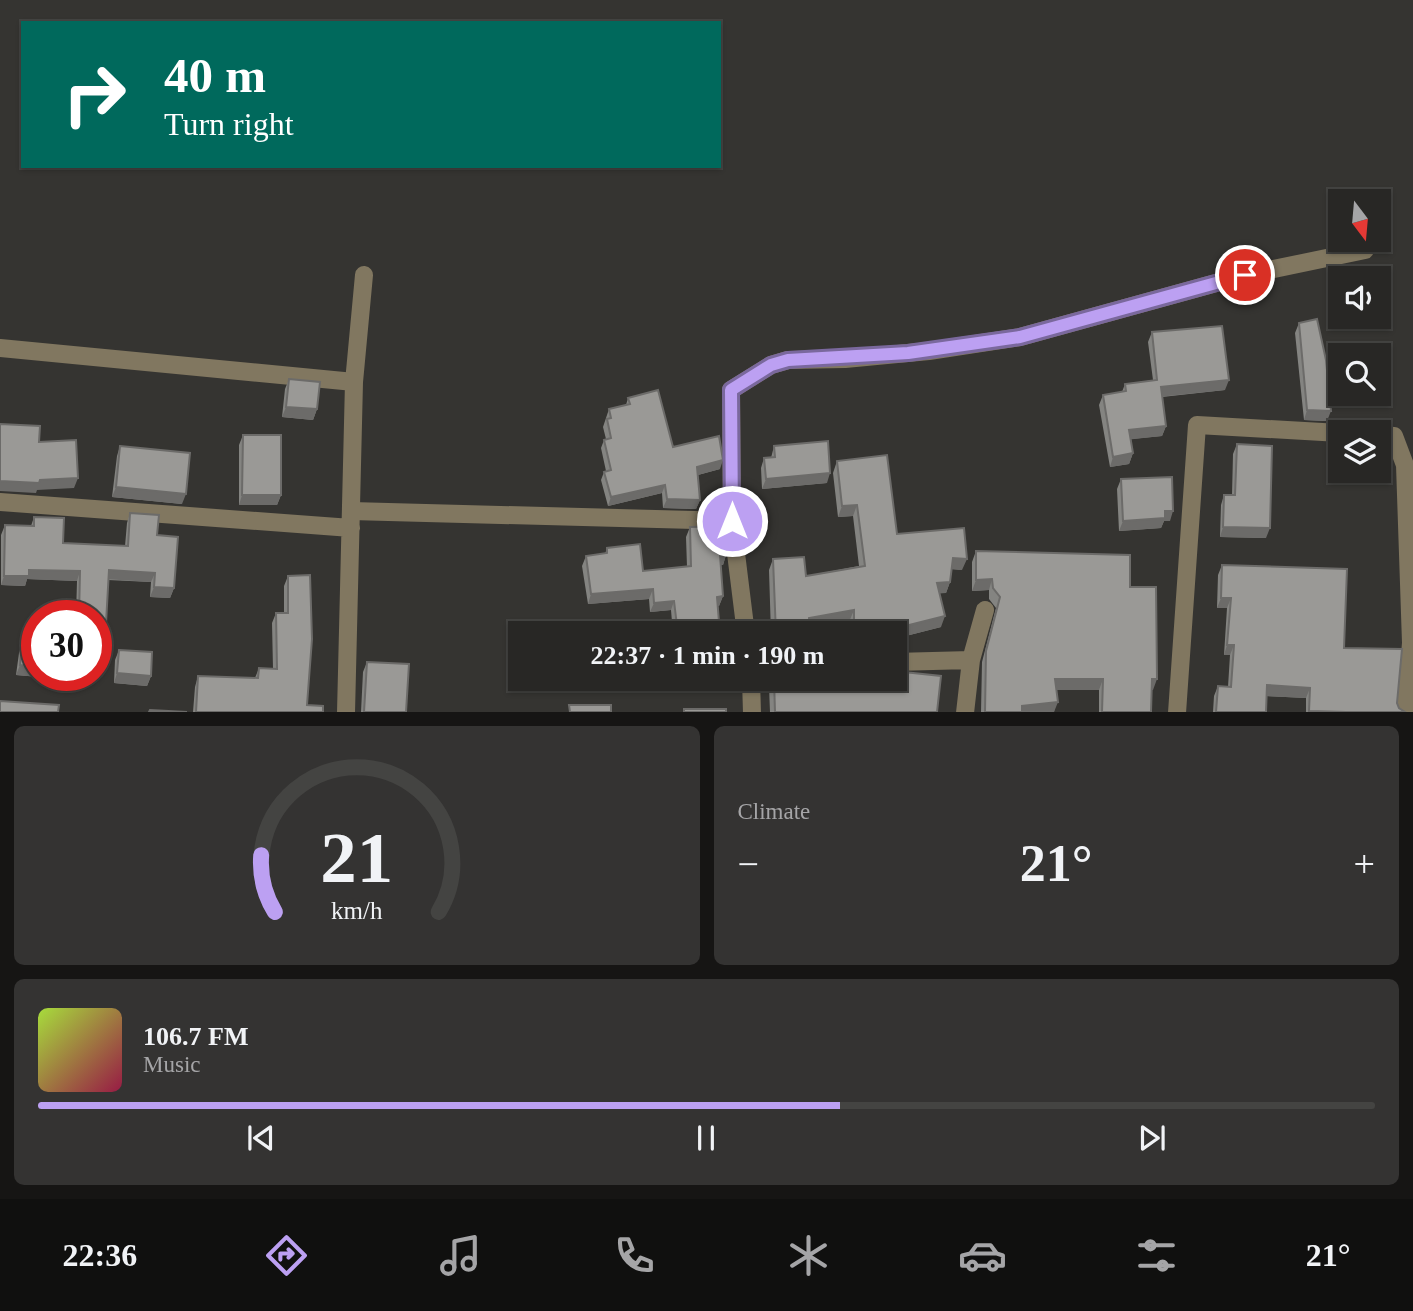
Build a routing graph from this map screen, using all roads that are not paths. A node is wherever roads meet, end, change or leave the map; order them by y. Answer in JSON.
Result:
{"nodes":[{"id":1,"x":1355,"y":252,"type":"edge"},
{"id":2,"x":364,"y":275,"type":"dead end"},
{"id":3,"x":0,"y":348,"type":"edge"},
{"id":4,"x":354,"y":382,"type":"junction"},
{"id":5,"x":1328,"y":432,"type":"edge"},
{"id":6,"x":1391,"y":436,"type":"edge"},
{"id":7,"x":0,"y":502,"type":"edge"},
{"id":8,"x":351,"y":520,"type":"junction"},
{"id":9,"x":732,"y":521,"type":"junction"},
{"id":10,"x":985,"y":610,"type":"dead end"},
{"id":11,"x":744,"y":621,"type":"edge"},
{"id":12,"x":971,"y":660,"type":"junction"},
{"id":13,"x":907,"y":662,"type":"edge"},
{"id":14,"x":751,"y":691,"type":"edge"},
{"id":15,"x":346,"y":712,"type":"edge"},
{"id":16,"x":752,"y":712,"type":"edge"},
{"id":17,"x":965,"y":712,"type":"edge"},
{"id":18,"x":1177,"y":712,"type":"edge"},
{"id":19,"x":1405,"y":712,"type":"edge"}],
"edges":[{"from":1,"to":9,"type":"street"},
{"from":2,"to":4,"type":"street"},
{"from":3,"to":4,"type":"street"},
{"from":4,"to":8,"type":"street"},
{"from":5,"to":18,"type":"street"},
{"from":6,"to":19,"type":"street"},
{"from":7,"to":8,"type":"street"},
{"from":8,"to":9,"type":"street"},
{"from":8,"to":15,"type":"street"},
{"from":9,"to":11,"type":"street"},
{"from":10,"to":12,"type":"street"},
{"from":12,"to":13,"type":"street"},
{"from":12,"to":17,"type":"street"},
{"from":14,"to":16,"type":"street"}]}
